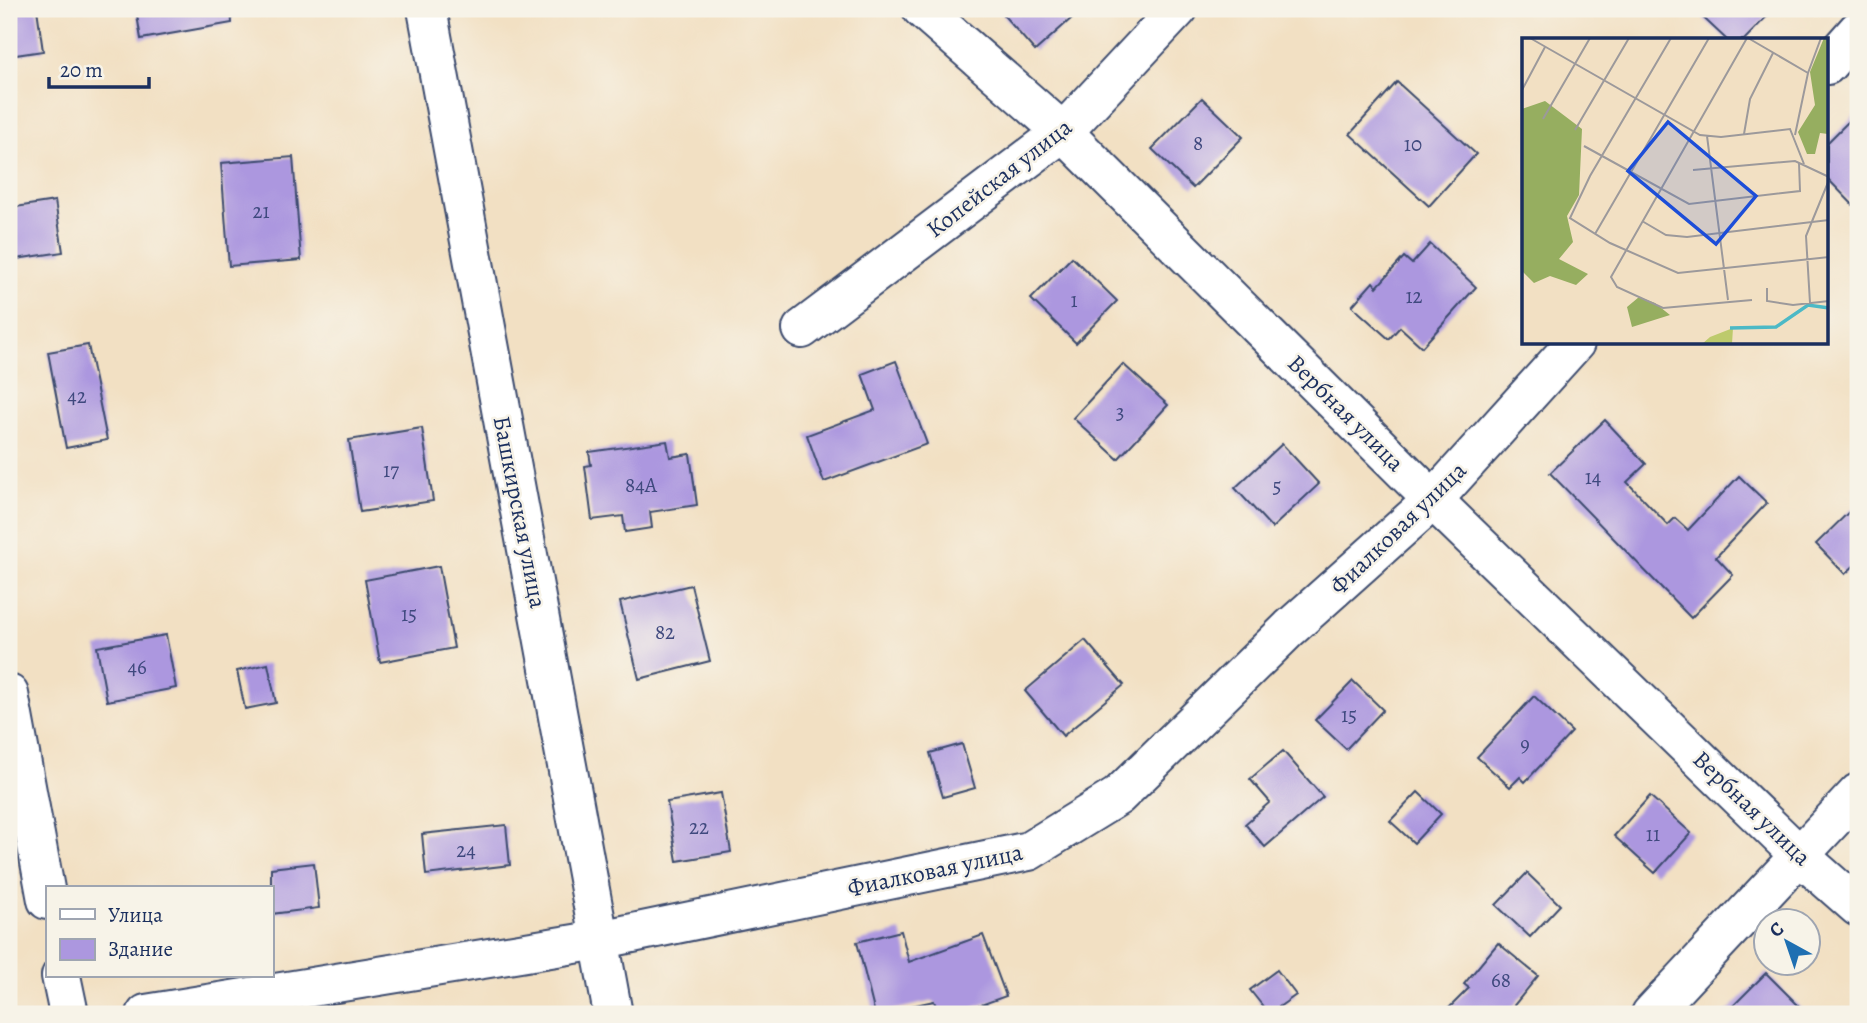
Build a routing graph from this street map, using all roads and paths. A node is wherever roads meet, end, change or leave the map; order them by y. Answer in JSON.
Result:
{"nodes":[{"id":1,"x":427,"y":9,"type":"edge"},
{"id":2,"x":922,"y":9,"type":"edge"},
{"id":3,"x":1178,"y":9,"type":"edge"},
{"id":4,"x":1858,"y":30,"type":"edge"},
{"id":5,"x":1828,"y":64,"type":"edge"},
{"id":6,"x":1063,"y":132,"type":"junction"},
{"id":7,"x":802,"y":329,"type":"dead end"},
{"id":8,"x":1573,"y":345,"type":"edge"},
{"id":9,"x":1433,"y":500,"type":"junction"},
{"id":10,"x":9,"y":694,"type":"edge"},
{"id":11,"x":1858,"y":793,"type":"edge"},
{"id":12,"x":1800,"y":856,"type":"junction"},
{"id":13,"x":46,"y":895,"type":"edge"},
{"id":14,"x":1858,"y":906,"type":"edge"},
{"id":15,"x":599,"y":940,"type":"junction"},
{"id":16,"x":61,"y":978,"type":"edge"},
{"id":17,"x":69,"y":1014,"type":"edge"},
{"id":18,"x":146,"y":1014,"type":"edge"},
{"id":19,"x":613,"y":1014,"type":"edge"},
{"id":20,"x":1651,"y":1014,"type":"edge"}],
"edges":[{"from":1,"to":15,"type":"street","name":"Башкирская улица"},
{"from":2,"to":6,"type":"street","name":"Вербная улица"},
{"from":3,"to":6,"type":"street","name":"Копейская улица"},
{"from":4,"to":5,"type":"street"},
{"from":6,"to":7,"type":"street","name":"Копейская улица"},
{"from":6,"to":9,"type":"street","name":"Вербная улица"},
{"from":8,"to":9,"type":"street","name":"Фиалковая улица"},
{"from":9,"to":12,"type":"street","name":"Вербная улица"},
{"from":9,"to":15,"type":"street","name":"Фиалковая улица"},
{"from":10,"to":13,"type":"street"},
{"from":11,"to":12,"type":"street"},
{"from":12,"to":14,"type":"street","name":"Вербная улица"},
{"from":12,"to":20,"type":"street"},
{"from":15,"to":18,"type":"street","name":"Фиалковая улица"},
{"from":15,"to":19,"type":"street","name":"Башкирская улица"},
{"from":16,"to":17,"type":"street"}]}
